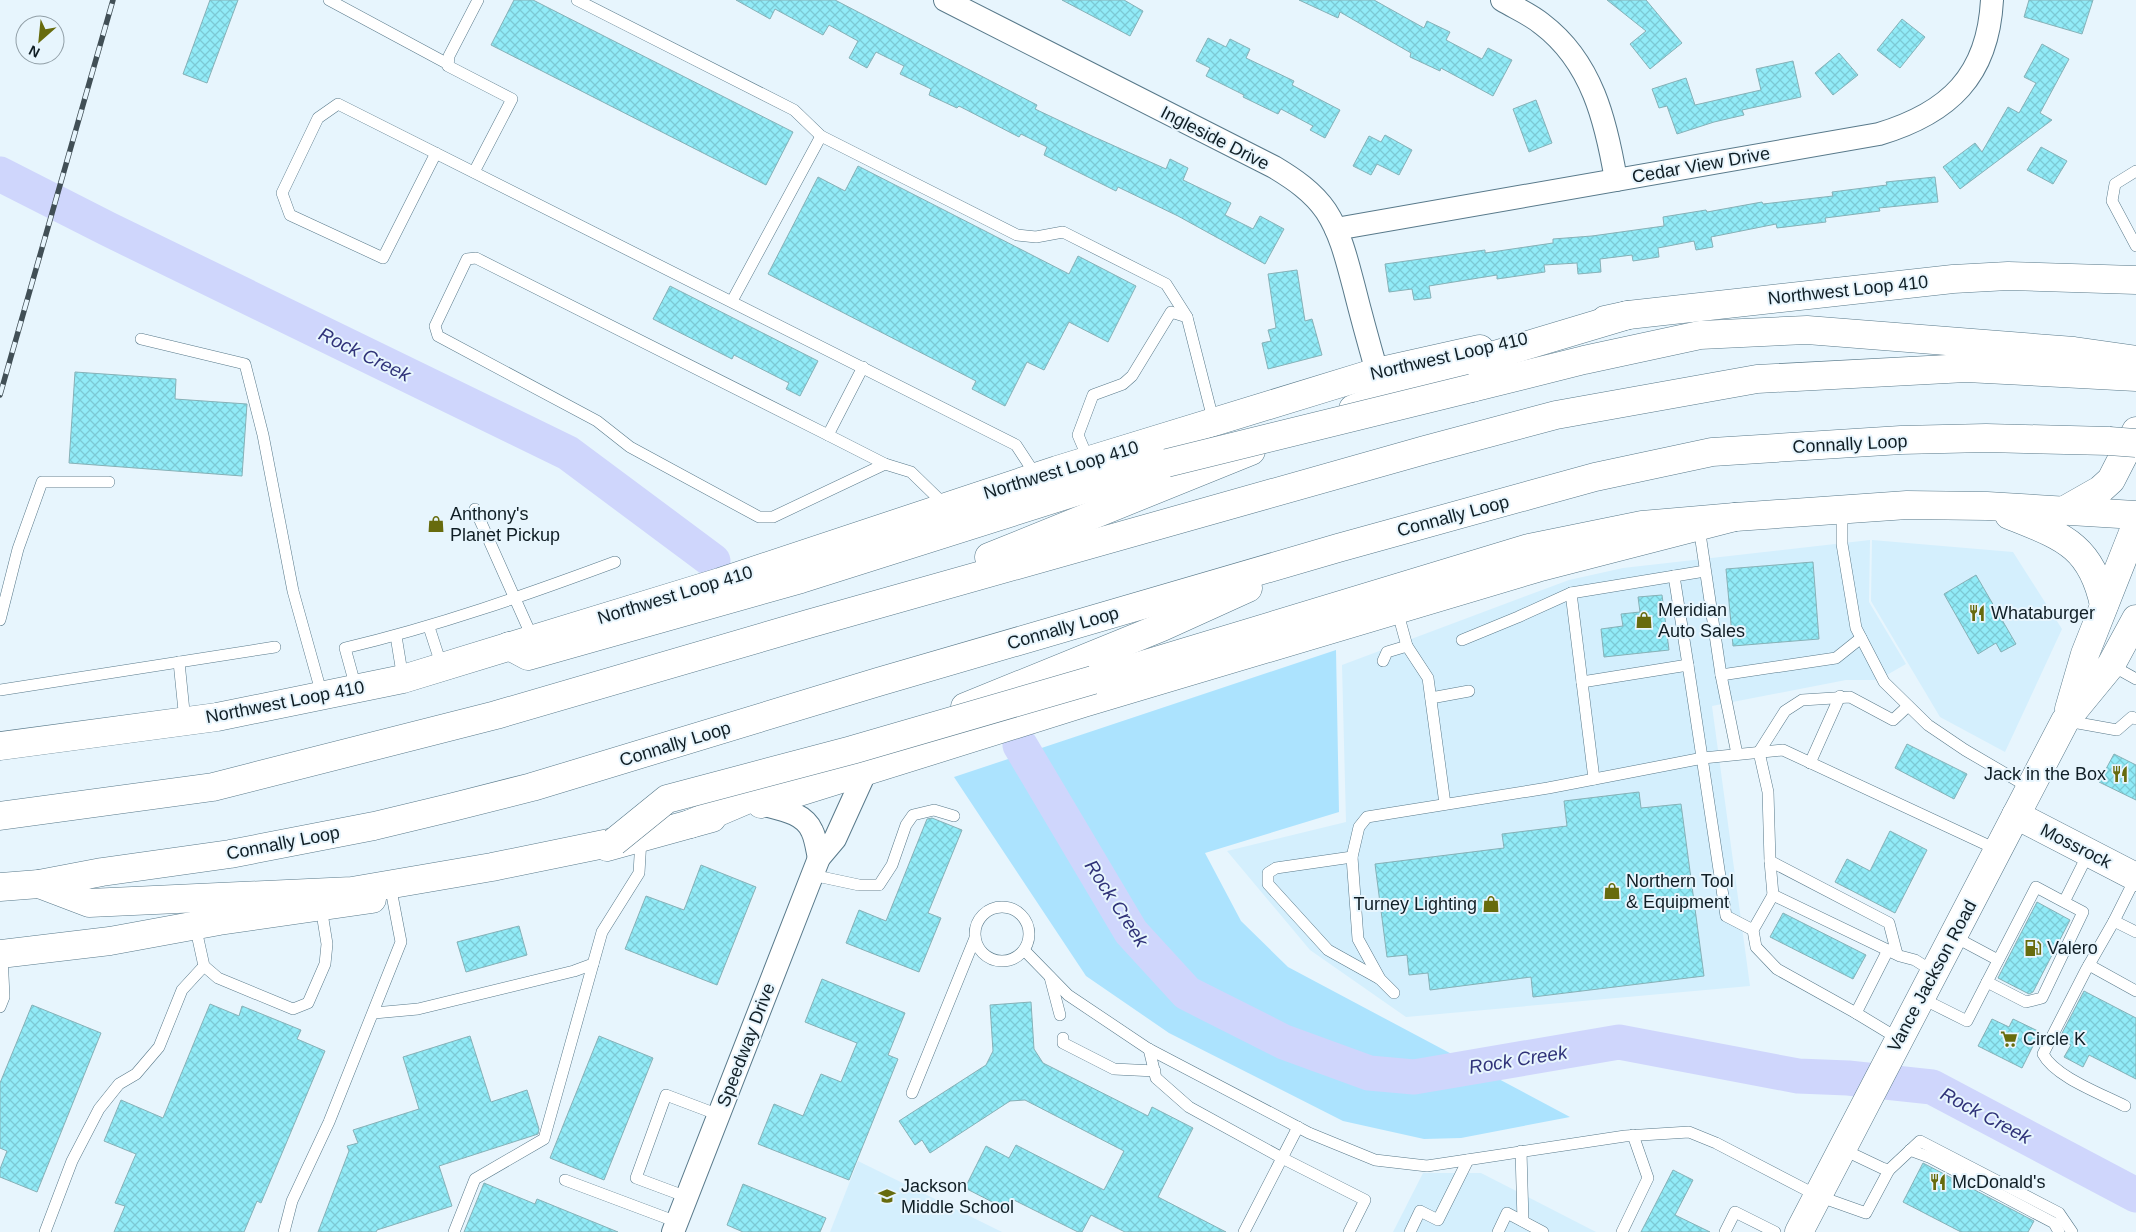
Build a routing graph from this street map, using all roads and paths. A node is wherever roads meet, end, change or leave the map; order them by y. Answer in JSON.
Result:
{"nodes":[{"id":1,"x":329,"y":0,"type":"edge"},
{"id":2,"x":478,"y":0,"type":"edge"},
{"id":3,"x":577,"y":0,"type":"edge"},
{"id":4,"x":945,"y":0,"type":"edge"},
{"id":5,"x":1502,"y":0,"type":"edge"},
{"id":6,"x":1992,"y":0,"type":"edge"},
{"id":7,"x":448,"y":64,"type":"junction"},
{"id":8,"x":821,"y":136,"type":"junction"},
{"id":9,"x":436,"y":153,"type":"junction"},
{"id":10,"x":2136,"y":171,"type":"edge"},
{"id":11,"x":474,"y":172,"type":"junction"},
{"id":12,"x":1616,"y":180,"type":"junction"},
{"id":13,"x":1336,"y":229,"type":"junction"},
{"id":14,"x":2136,"y":246,"type":"edge"},
{"id":15,"x":2105,"y":278,"type":"junction"},
{"id":16,"x":2136,"y":280,"type":"edge"},
{"id":17,"x":2136,"y":288,"type":"edge"},
{"id":18,"x":732,"y":301,"type":"junction"},
{"id":19,"x":1628,"y":315,"type":"junction"},
{"id":20,"x":1187,"y":317,"type":"junction"},
{"id":21,"x":141,"y":339,"type":"dead end"},
{"id":22,"x":2136,"y":360,"type":"edge"},
{"id":23,"x":863,"y":367,"type":"junction"},
{"id":24,"x":1377,"y":372,"type":"junction"},
{"id":25,"x":2136,"y":377,"type":"edge"},
{"id":26,"x":1214,"y":423,"type":"junction"},
{"id":27,"x":2136,"y":431,"type":"edge"},
{"id":28,"x":828,"y":435,"type":"junction"},
{"id":29,"x":2136,"y":443,"type":"edge"},
{"id":30,"x":1089,"y":461,"type":"junction"},
{"id":31,"x":885,"y":464,"type":"junction"},
{"id":32,"x":1038,"y":476,"type":"junction"},
{"id":33,"x":109,"y":482,"type":"dead end"},
{"id":34,"x":1987,"y":506,"type":"junction"},
{"id":35,"x":946,"y":507,"type":"junction"},
{"id":36,"x":475,"y":509,"type":"dead end"},
{"id":37,"x":1842,"y":509,"type":"junction"},
{"id":38,"x":2063,"y":511,"type":"junction"},
{"id":39,"x":2136,"y":515,"type":"edge"},
{"id":40,"x":1735,"y":517,"type":"junction"},
{"id":41,"x":1699,"y":525,"type":"junction"},
{"id":42,"x":2136,"y":525,"type":"edge"},
{"id":43,"x":1338,"y":548,"type":"junction"},
{"id":44,"x":615,"y":562,"type":"dead end"},
{"id":45,"x":1704,"y":571,"type":"junction"},
{"id":46,"x":1674,"y":576,"type":"junction"},
{"id":47,"x":1571,"y":593,"type":"junction"},
{"id":48,"x":514,"y":599,"type":"junction"},
{"id":49,"x":2104,"y":605,"type":"junction"},
{"id":50,"x":862,"y":609,"type":"junction"},
{"id":51,"x":1398,"y":610,"type":"junction"},
{"id":52,"x":0,"y":620,"type":"edge"},
{"id":53,"x":2136,"y":621,"type":"edge"},
{"id":54,"x":430,"y":626,"type":"junction"},
{"id":55,"x":396,"y":636,"type":"junction"},
{"id":56,"x":1861,"y":638,"type":"junction"},
{"id":57,"x":1462,"y":640,"type":"dead end"},
{"id":58,"x":521,"y":642,"type":"junction"},
{"id":59,"x":1407,"y":646,"type":"junction"},
{"id":60,"x":275,"y":647,"type":"dead end"},
{"id":61,"x":179,"y":662,"type":"junction"},
{"id":62,"x":1383,"y":662,"type":"dead end"},
{"id":63,"x":1688,"y":665,"type":"junction"},
{"id":64,"x":2111,"y":665,"type":"junction"},
{"id":65,"x":442,"y":667,"type":"junction"},
{"id":66,"x":1721,"y":675,"type":"junction"},
{"id":67,"x":403,"y":679,"type":"junction"},
{"id":68,"x":2136,"y":679,"type":"edge"},
{"id":69,"x":1582,"y":682,"type":"junction"},
{"id":70,"x":356,"y":688,"type":"junction"},
{"id":71,"x":0,"y":690,"type":"edge"},
{"id":72,"x":1469,"y":691,"type":"dead end"},
{"id":73,"x":322,"y":695,"type":"junction"},
{"id":74,"x":1840,"y":696,"type":"junction"},
{"id":75,"x":1430,"y":698,"type":"junction"},
{"id":76,"x":1908,"y":706,"type":"junction"},
{"id":77,"x":2134,"y":718,"type":"edge"},
{"id":78,"x":2065,"y":720,"type":"junction"},
{"id":79,"x":184,"y":722,"type":"junction"},
{"id":80,"x":58,"y":739,"type":"junction"},
{"id":81,"x":0,"y":746,"type":"edge"},
{"id":82,"x":1759,"y":752,"type":"junction"},
{"id":83,"x":1737,"y":754,"type":"junction"},
{"id":84,"x":0,"y":757,"type":"edge"},
{"id":85,"x":1704,"y":758,"type":"junction"},
{"id":86,"x":1810,"y":763,"type":"junction"},
{"id":87,"x":865,"y":773,"type":"junction"},
{"id":88,"x":1594,"y":779,"type":"junction"},
{"id":89,"x":2030,"y":788,"type":"junction"},
{"id":90,"x":761,"y":804,"type":"junction"},
{"id":91,"x":1445,"y":804,"type":"junction"},
{"id":92,"x":3,"y":815,"type":"edge"},
{"id":93,"x":2016,"y":815,"type":"junction"},
{"id":94,"x":954,"y":816,"type":"dead end"},
{"id":95,"x":690,"y":824,"type":"junction"},
{"id":96,"x":641,"y":838,"type":"junction"},
{"id":97,"x":1998,"y":850,"type":"junction"},
{"id":98,"x":2088,"y":852,"type":"junction"},
{"id":99,"x":1352,"y":857,"type":"junction"},
{"id":100,"x":1770,"y":862,"type":"junction"},
{"id":101,"x":816,"y":866,"type":"junction"},
{"id":102,"x":2136,"y":877,"type":"edge"},
{"id":103,"x":39,"y":884,"type":"junction"},
{"id":104,"x":5,"y":886,"type":"edge"},
{"id":105,"x":1773,"y":894,"type":"junction"},
{"id":106,"x":392,"y":895,"type":"junction"},
{"id":107,"x":2064,"y":902,"type":"junction"},
{"id":108,"x":321,"y":907,"type":"junction"},
{"id":109,"x":2114,"y":921,"type":"junction"},
{"id":110,"x":195,"y":925,"type":"junction"},
{"id":111,"x":1753,"y":930,"type":"junction"},
{"id":112,"x":2136,"y":932,"type":"edge"},
{"id":113,"x":1953,"y":936,"type":"junction"},
{"id":114,"x":976,"y":938,"type":"junction"},
{"id":115,"x":1024,"y":950,"type":"junction"},
{"id":116,"x":5,"y":951,"type":"edge"},
{"id":117,"x":1893,"y":952,"type":"junction"},
{"id":118,"x":1998,"y":960,"type":"junction"},
{"id":119,"x":593,"y":964,"type":"junction"},
{"id":120,"x":2088,"y":965,"type":"junction"},
{"id":121,"x":204,"y":966,"type":"junction"},
{"id":122,"x":1934,"y":972,"type":"junction"},
{"id":123,"x":1049,"y":976,"type":"junction"},
{"id":124,"x":1380,"y":978,"type":"junction"},
{"id":125,"x":1987,"y":982,"type":"junction"},
{"id":126,"x":2136,"y":991,"type":"edge"},
{"id":127,"x":1394,"y":993,"type":"dead end"},
{"id":128,"x":1921,"y":998,"type":"junction"},
{"id":129,"x":0,"y":1007,"type":"edge"},
{"id":130,"x":1856,"y":1012,"type":"junction"},
{"id":131,"x":374,"y":1013,"type":"junction"},
{"id":132,"x":1060,"y":1015,"type":"dead end"},
{"id":133,"x":1063,"y":1038,"type":"dead end"},
{"id":134,"x":1899,"y":1040,"type":"junction"},
{"id":135,"x":1149,"y":1049,"type":"junction"},
{"id":136,"x":1155,"y":1071,"type":"junction"},
{"id":137,"x":912,"y":1093,"type":"dead end"},
{"id":138,"x":2125,"y":1106,"type":"dead end"},
{"id":139,"x":719,"y":1115,"type":"junction"},
{"id":140,"x":1298,"y":1127,"type":"junction"},
{"id":141,"x":1633,"y":1135,"type":"junction"},
{"id":142,"x":1844,"y":1145,"type":"junction"},
{"id":143,"x":1910,"y":1150,"type":"junction"},
{"id":144,"x":1521,"y":1151,"type":"junction"},
{"id":145,"x":1282,"y":1158,"type":"junction"},
{"id":146,"x":1468,"y":1160,"type":"junction"},
{"id":147,"x":1889,"y":1170,"type":"junction"},
{"id":148,"x":566,"y":1180,"type":"dead end"},
{"id":149,"x":1818,"y":1196,"type":"junction"},
{"id":150,"x":687,"y":1198,"type":"junction"},
{"id":151,"x":1523,"y":1221,"type":"junction"},
{"id":152,"x":675,"y":1227,"type":"edge"},
{"id":153,"x":45,"y":1232,"type":"edge"},
{"id":154,"x":284,"y":1232,"type":"edge"},
{"id":155,"x":454,"y":1232,"type":"edge"},
{"id":156,"x":1244,"y":1232,"type":"edge"},
{"id":157,"x":1349,"y":1232,"type":"edge"},
{"id":158,"x":1410,"y":1232,"type":"edge"},
{"id":159,"x":1498,"y":1232,"type":"edge"},
{"id":160,"x":1543,"y":1232,"type":"edge"},
{"id":161,"x":1622,"y":1232,"type":"edge"},
{"id":162,"x":1725,"y":1232,"type":"edge"},
{"id":163,"x":1776,"y":1232,"type":"edge"},
{"id":164,"x":1799,"y":1232,"type":"edge"},
{"id":165,"x":2059,"y":1232,"type":"edge"},
{"id":166,"x":2072,"y":1232,"type":"edge"}],
"edges":[{"from":1,"to":7,"type":"lane"},
{"from":2,"to":7,"type":"lane"},
{"from":3,"to":8,"type":"lane"},
{"from":4,"to":13,"type":"street","name":"Ingleside Drive"},
{"from":5,"to":12,"type":"street"},
{"from":6,"to":12,"type":"street","name":"Cedar View Drive"},
{"from":7,"to":11,"type":"lane"},
{"from":8,"to":18,"type":"lane"},
{"from":8,"to":20,"type":"lane"},
{"from":9,"to":9,"type":"lane"},
{"from":9,"to":11,"type":"lane"},
{"from":10,"to":14,"type":"lane"},
{"from":11,"to":18,"type":"lane"},
{"from":12,"to":13,"type":"street","name":"Cedar View Drive"},
{"from":13,"to":24,"type":"street","name":"Ingleside Drive"},
{"from":15,"to":16,"type":"main road","name":"Northwest Loop 410"},
{"from":15,"to":17,"type":"main road"},
{"from":15,"to":19,"type":"main road","name":"Northwest Loop 410"},
{"from":18,"to":23,"type":"lane"},
{"from":19,"to":24,"type":"main road","name":"Northwest Loop 410"},
{"from":19,"to":50,"type":"main road"},
{"from":20,"to":26,"type":"lane"},
{"from":20,"to":30,"type":"lane"},
{"from":21,"to":73,"type":"lane"},
{"from":22,"to":58,"type":"main road","bridge":true},
{"from":23,"to":28,"type":"lane"},
{"from":23,"to":32,"type":"lane"},
{"from":24,"to":26,"type":"main road","name":"Northwest Loop 410"},
{"from":25,"to":50,"type":"main road"},
{"from":26,"to":30,"type":"main road","name":"Northwest Loop 410"},
{"from":27,"to":38,"type":"main road"},
{"from":28,"to":31,"type":"lane"},
{"from":28,"to":31,"type":"lane"},
{"from":29,"to":43,"type":"main road","name":"Connally Loop","bridge":true},
{"from":30,"to":32,"type":"main road","name":"Northwest Loop 410"},
{"from":31,"to":35,"type":"lane"},
{"from":32,"to":35,"type":"main road","name":"Northwest Loop 410"},
{"from":33,"to":52,"type":"lane"},
{"from":34,"to":37,"type":"main road"},
{"from":34,"to":38,"type":"main road"},
{"from":34,"to":49,"type":"main road"},
{"from":35,"to":58,"type":"main road","name":"Northwest Loop 410"},
{"from":36,"to":48,"type":"lane"},
{"from":37,"to":40,"type":"main road"},
{"from":37,"to":56,"type":"lane"},
{"from":38,"to":39,"type":"main road"},
{"from":40,"to":41,"type":"main road"},
{"from":40,"to":103,"type":"main road","bridge":true},
{"from":41,"to":45,"type":"lane"},
{"from":41,"to":51,"type":"main road"},
{"from":42,"to":49,"type":"main road","name":"Vance Jackson Road"},
{"from":43,"to":95,"type":"main road"},
{"from":43,"to":103,"type":"main road","name":"Connally Loop"},
{"from":44,"to":48,"type":"lane"},
{"from":45,"to":46,"type":"lane"},
{"from":45,"to":66,"type":"lane"},
{"from":46,"to":47,"type":"lane"},
{"from":46,"to":63,"type":"lane"},
{"from":47,"to":57,"type":"lane"},
{"from":47,"to":69,"type":"lane"},
{"from":48,"to":54,"type":"lane"},
{"from":48,"to":58,"type":"lane"},
{"from":49,"to":78,"type":"main road","name":"Vance Jackson Road"},
{"from":50,"to":92,"type":"main road"},
{"from":51,"to":59,"type":"lane"},
{"from":51,"to":87,"type":"main road"},
{"from":53,"to":64,"type":"main road","name":"Vance Jackson Road"},
{"from":54,"to":55,"type":"lane"},
{"from":54,"to":65,"type":"lane"},
{"from":55,"to":67,"type":"lane"},
{"from":55,"to":70,"type":"lane"},
{"from":56,"to":66,"type":"lane"},
{"from":56,"to":76,"type":"lane"},
{"from":58,"to":65,"type":"main road","name":"Northwest Loop 410"},
{"from":59,"to":62,"type":"lane"},
{"from":59,"to":75,"type":"lane"},
{"from":60,"to":61,"type":"lane"},
{"from":61,"to":71,"type":"lane"},
{"from":61,"to":79,"type":"lane"},
{"from":63,"to":69,"type":"lane"},
{"from":63,"to":85,"type":"lane"},
{"from":64,"to":68,"type":"lane"},
{"from":64,"to":78,"type":"main road","name":"Vance Jackson Road"},
{"from":65,"to":67,"type":"main road","name":"Northwest Loop 410"},
{"from":66,"to":83,"type":"lane"},
{"from":67,"to":70,"type":"main road","name":"Northwest Loop 410"},
{"from":69,"to":88,"type":"lane"},
{"from":70,"to":73,"type":"main road","name":"Northwest Loop 410"},
{"from":72,"to":75,"type":"lane"},
{"from":73,"to":79,"type":"main road","name":"Northwest Loop 410"},
{"from":74,"to":76,"type":"lane"},
{"from":74,"to":82,"type":"lane"},
{"from":74,"to":86,"type":"lane"},
{"from":75,"to":91,"type":"lane"},
{"from":76,"to":89,"type":"lane"},
{"from":77,"to":78,"type":"lane"},
{"from":78,"to":89,"type":"main road","name":"Vance Jackson Road"},
{"from":79,"to":80,"type":"main road","name":"Northwest Loop 410"},
{"from":80,"to":81,"type":"main road","name":"Northwest Loop 410"},
{"from":80,"to":84,"type":"main road"},
{"from":82,"to":83,"type":"lane"},
{"from":82,"to":86,"type":"lane"},
{"from":82,"to":100,"type":"lane"},
{"from":83,"to":85,"type":"lane"},
{"from":85,"to":88,"type":"lane"},
{"from":85,"to":111,"type":"lane"},
{"from":86,"to":97,"type":"lane"},
{"from":87,"to":90,"type":"main road"},
{"from":87,"to":101,"type":"street","name":"Speedway Drive"},
{"from":88,"to":91,"type":"lane"},
{"from":89,"to":93,"type":"main road","name":"Vance Jackson Road"},
{"from":90,"to":95,"type":"main road"},
{"from":90,"to":101,"type":"street"},
{"from":91,"to":99,"type":"lane"},
{"from":93,"to":97,"type":"main road","name":"Vance Jackson Road"},
{"from":93,"to":98,"type":"main road","name":"Mossrock"},
{"from":94,"to":101,"type":"lane"},
{"from":95,"to":96,"type":"main road"},
{"from":96,"to":106,"type":"main road"},
{"from":96,"to":119,"type":"lane"},
{"from":97,"to":113,"type":"main road","name":"Vance Jackson Road"},
{"from":98,"to":102,"type":"main road","name":"Mossrock"},
{"from":98,"to":107,"type":"lane"},
{"from":99,"to":124,"type":"lane"},
{"from":99,"to":124,"type":"lane"},
{"from":100,"to":105,"type":"lane"},
{"from":100,"to":117,"type":"lane"},
{"from":101,"to":139,"type":"street","name":"Speedway Drive"},
{"from":102,"to":109,"type":"lane"},
{"from":103,"to":104,"type":"main road","name":"Connally Loop"},
{"from":105,"to":111,"type":"lane"},
{"from":105,"to":117,"type":"lane"},
{"from":106,"to":108,"type":"main road"},
{"from":106,"to":131,"type":"lane"},
{"from":107,"to":118,"type":"lane"},
{"from":107,"to":125,"type":"lane"},
{"from":108,"to":110,"type":"main road"},
{"from":108,"to":121,"type":"lane"},
{"from":109,"to":112,"type":"lane"},
{"from":109,"to":120,"type":"lane"},
{"from":110,"to":116,"type":"main road"},
{"from":110,"to":121,"type":"lane"},
{"from":111,"to":130,"type":"lane"},
{"from":113,"to":118,"type":"lane"},
{"from":113,"to":122,"type":"main road","name":"Vance Jackson Road"},
{"from":114,"to":115,"type":"lane"},
{"from":114,"to":115,"type":"lane"},
{"from":114,"to":137,"type":"lane"},
{"from":115,"to":123,"type":"lane"},
{"from":116,"to":129,"type":"lane"},
{"from":117,"to":122,"type":"lane"},
{"from":117,"to":130,"type":"lane"},
{"from":118,"to":125,"type":"lane"},
{"from":119,"to":131,"type":"lane"},
{"from":119,"to":155,"type":"lane"},
{"from":120,"to":126,"type":"lane"},
{"from":120,"to":138,"type":"lane"},
{"from":121,"to":153,"type":"lane"},
{"from":122,"to":128,"type":"main road","name":"Vance Jackson Road"},
{"from":123,"to":132,"type":"lane"},
{"from":123,"to":135,"type":"lane"},
{"from":124,"to":127,"type":"lane"},
{"from":125,"to":128,"type":"lane"},
{"from":128,"to":134,"type":"main road","name":"Vance Jackson Road"},
{"from":130,"to":134,"type":"lane"},
{"from":131,"to":154,"type":"lane"},
{"from":133,"to":136,"type":"lane"},
{"from":134,"to":142,"type":"main road","name":"Vance Jackson Road"},
{"from":135,"to":136,"type":"lane"},
{"from":135,"to":140,"type":"lane"},
{"from":136,"to":145,"type":"lane"},
{"from":139,"to":150,"type":"street","name":"Speedway Drive"},
{"from":139,"to":150,"type":"lane"},
{"from":140,"to":145,"type":"lane"},
{"from":140,"to":146,"type":"lane"},
{"from":141,"to":144,"type":"lane"},
{"from":141,"to":149,"type":"lane"},
{"from":141,"to":161,"type":"lane"},
{"from":142,"to":147,"type":"lane"},
{"from":142,"to":149,"type":"main road","name":"Vance Jackson Road"},
{"from":143,"to":147,"type":"lane"},
{"from":143,"to":165,"type":"lane"},
{"from":143,"to":166,"type":"lane"},
{"from":144,"to":146,"type":"lane"},
{"from":144,"to":151,"type":"lane"},
{"from":145,"to":156,"type":"lane"},
{"from":145,"to":157,"type":"lane"},
{"from":146,"to":158,"type":"lane"},
{"from":147,"to":149,"type":"lane"},
{"from":148,"to":152,"type":"lane"},
{"from":149,"to":164,"type":"main road","name":"Vance Jackson Road"},
{"from":150,"to":152,"type":"street","name":"Speedway Drive"},
{"from":151,"to":159,"type":"lane"},
{"from":151,"to":160,"type":"lane"},
{"from":162,"to":163,"type":"lane"}]}
